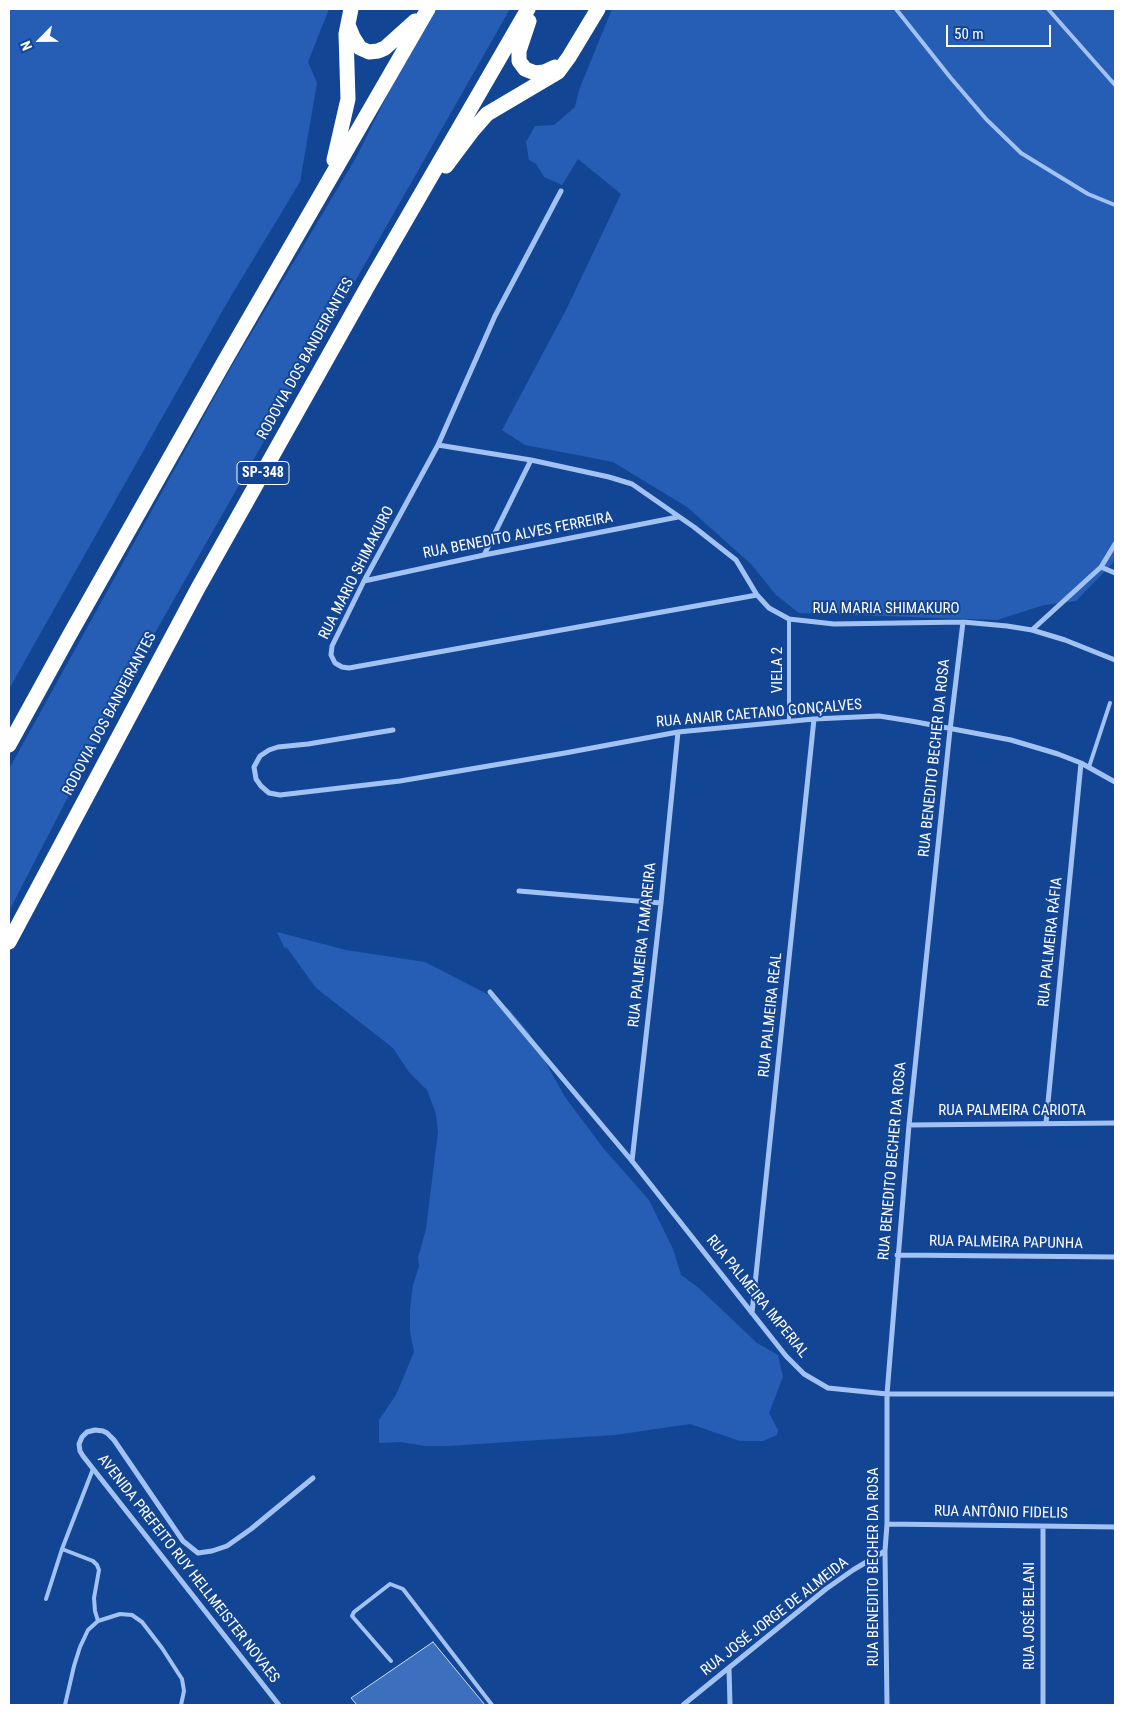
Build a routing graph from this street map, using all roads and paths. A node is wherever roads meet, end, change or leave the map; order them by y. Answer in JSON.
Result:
{"nodes":[{"id":1,"x":428,"y":9,"type":"edge"},
{"id":2,"x":528,"y":9,"type":"edge"},
{"id":3,"x":534,"y":9,"type":"edge"},
{"id":4,"x":598,"y":9,"type":"edge"},
{"id":5,"x":896,"y":9,"type":"edge"},
{"id":6,"x":1048,"y":9,"type":"edge"},
{"id":7,"x":349,"y":15,"type":"edge"},
{"id":8,"x":569,"y":58,"type":"junction"},
{"id":9,"x":1115,"y":85,"type":"edge"},
{"id":10,"x":325,"y":187,"type":"junction"},
{"id":11,"x":561,"y":191,"type":"dead end"},
{"id":12,"x":1115,"y":205,"type":"edge"},
{"id":13,"x":400,"y":231,"type":"junction"},
{"id":14,"x":438,"y":445,"type":"junction"},
{"id":15,"x":531,"y":460,"type":"junction"},
{"id":16,"x":678,"y":517,"type":"junction"},
{"id":17,"x":1115,"y":544,"type":"edge"},
{"id":18,"x":484,"y":555,"type":"junction"},
{"id":19,"x":1101,"y":567,"type":"junction"},
{"id":20,"x":1115,"y":573,"type":"edge"},
{"id":21,"x":364,"y":581,"type":"junction"},
{"id":22,"x":757,"y":594,"type":"junction"},
{"id":23,"x":789,"y":619,"type":"junction"},
{"id":24,"x":963,"y":622,"type":"junction"},
{"id":25,"x":1032,"y":630,"type":"junction"},
{"id":26,"x":1115,"y":660,"type":"edge"},
{"id":27,"x":1110,"y":704,"type":"dead end"},
{"id":28,"x":814,"y":719,"type":"junction"},
{"id":29,"x":789,"y":722,"type":"junction"},
{"id":30,"x":392,"y":730,"type":"dead end"},
{"id":31,"x":950,"y":730,"type":"junction"},
{"id":32,"x":678,"y":732,"type":"junction"},
{"id":33,"x":9,"y":746,"type":"edge"},
{"id":34,"x":1081,"y":763,"type":"junction"},
{"id":35,"x":1089,"y":767,"type":"junction"},
{"id":36,"x":1115,"y":782,"type":"edge"},
{"id":37,"x":519,"y":892,"type":"dead end"},
{"id":38,"x":661,"y":903,"type":"junction"},
{"id":39,"x":9,"y":942,"type":"edge"},
{"id":40,"x":490,"y":992,"type":"dead end"},
{"id":41,"x":1046,"y":1123,"type":"junction"},
{"id":42,"x":1115,"y":1123,"type":"edge"},
{"id":43,"x":908,"y":1125,"type":"junction"},
{"id":44,"x":632,"y":1161,"type":"junction"},
{"id":45,"x":897,"y":1255,"type":"junction"},
{"id":46,"x":1115,"y":1257,"type":"edge"},
{"id":47,"x":752,"y":1314,"type":"junction"},
{"id":48,"x":886,"y":1394,"type":"junction"},
{"id":49,"x":1115,"y":1394,"type":"edge"},
{"id":50,"x":93,"y":1469,"type":"junction"},
{"id":51,"x":312,"y":1478,"type":"dead end"},
{"id":52,"x":887,"y":1524,"type":"junction"},
{"id":53,"x":1042,"y":1526,"type":"junction"},
{"id":54,"x":1115,"y":1527,"type":"edge"},
{"id":55,"x":62,"y":1549,"type":"junction"},
{"id":56,"x":885,"y":1551,"type":"junction"},
{"id":57,"x":46,"y":1599,"type":"dead end"},
{"id":58,"x":98,"y":1621,"type":"junction"},
{"id":59,"x":391,"y":1661,"type":"dead end"},
{"id":60,"x":729,"y":1668,"type":"junction"},
{"id":61,"x":65,"y":1705,"type":"edge"},
{"id":62,"x":181,"y":1705,"type":"edge"},
{"id":63,"x":279,"y":1705,"type":"edge"},
{"id":64,"x":492,"y":1705,"type":"edge"},
{"id":65,"x":683,"y":1705,"type":"edge"},
{"id":66,"x":730,"y":1705,"type":"edge"},
{"id":67,"x":887,"y":1705,"type":"edge"},
{"id":68,"x":1043,"y":1705,"type":"edge"}],
"edges":[{"from":1,"to":7,"type":"highway"},
{"from":1,"to":10,"type":"highway"},
{"from":2,"to":13,"type":"highway","name":"RODOVIA DOS BANDEIRANTES","number":"SP-348"},
{"from":3,"to":8,"type":"highway"},
{"from":4,"to":8,"type":"highway"},
{"from":5,"to":12,"type":"lane"},
{"from":6,"to":9,"type":"lane"},
{"from":7,"to":10,"type":"highway"},
{"from":8,"to":13,"type":"highway"},
{"from":10,"to":33,"type":"highway"},
{"from":11,"to":14,"type":"street","name":"RUA MARIO SHIMAKURO"},
{"from":13,"to":39,"type":"highway","name":"RODOVIA DOS BANDEIRANTES","number":"SP-348"},
{"from":14,"to":15,"type":"street","name":"RUA MARIA SHIMAKURO"},
{"from":14,"to":21,"type":"street","name":"RUA MARIO SHIMAKURO"},
{"from":15,"to":16,"type":"street","name":"RUA MARIA SHIMAKURO"},
{"from":15,"to":18,"type":"street"},
{"from":16,"to":18,"type":"street","name":"RUA BENEDITO ALVES FERREIRA"},
{"from":16,"to":22,"type":"street","name":"RUA MARIA SHIMAKURO"},
{"from":17,"to":19,"type":"street"},
{"from":18,"to":21,"type":"street","name":"RUA BENEDITO ALVES FERREIRA"},
{"from":19,"to":20,"type":"street"},
{"from":19,"to":25,"type":"street"},
{"from":21,"to":22,"type":"street","name":"RUA MARIO SHIMAKURO"},
{"from":22,"to":23,"type":"street","name":"RUA MARIA SHIMAKURO"},
{"from":23,"to":24,"type":"street","name":"RUA MARIA SHIMAKURO"},
{"from":23,"to":29,"type":"lane","name":"VIELA 2"},
{"from":24,"to":25,"type":"street","name":"RUA MARIA SHIMAKURO"},
{"from":24,"to":31,"type":"street","name":"RUA BENEDITO BECHER DA ROSA"},
{"from":25,"to":26,"type":"street","name":"RUA MARIA SHIMAKURO"},
{"from":27,"to":35,"type":"lane"},
{"from":28,"to":29,"type":"street","name":"RUA ANAIR CAETANO GONÇALVES"},
{"from":28,"to":31,"type":"street","name":"RUA ANAIR CAETANO GONÇALVES"},
{"from":28,"to":47,"type":"street","name":"RUA PALMEIRA REAL"},
{"from":29,"to":32,"type":"street","name":"RUA ANAIR CAETANO GONÇALVES"},
{"from":30,"to":32,"type":"street","name":"RUA ANAIR CAETANO GONÇALVES"},
{"from":31,"to":34,"type":"street","name":"RUA ANAIR CAETANO GONÇALVES"},
{"from":31,"to":43,"type":"street","name":"RUA BENEDITO BECHER DA ROSA"},
{"from":32,"to":38,"type":"street","name":"RUA PALMEIRA TAMAREIRA"},
{"from":34,"to":35,"type":"street","name":"RUA ANAIR CAETANO GONÇALVES"},
{"from":34,"to":41,"type":"street","name":"RUA PALMEIRA RÁFIA"},
{"from":35,"to":36,"type":"street","name":"RUA ANAIR CAETANO GONÇALVES"},
{"from":37,"to":38,"type":"street"},
{"from":38,"to":44,"type":"street","name":"RUA PALMEIRA TAMAREIRA"},
{"from":40,"to":44,"type":"street","name":"RUA PALMEIRA IMPERIAL"},
{"from":41,"to":42,"type":"street","name":"RUA PALMEIRA CARIOTA"},
{"from":41,"to":43,"type":"street","name":"RUA PALMEIRA CARIOTA"},
{"from":43,"to":45,"type":"street","name":"RUA BENEDITO BECHER DA ROSA"},
{"from":44,"to":47,"type":"street","name":"RUA PALMEIRA IMPERIAL"},
{"from":45,"to":46,"type":"street","name":"RUA PALMEIRA PAPUNHA"},
{"from":45,"to":48,"type":"street","name":"RUA BENEDITO BECHER DA ROSA"},
{"from":47,"to":48,"type":"street","name":"RUA PALMEIRA IMPERIAL"},
{"from":48,"to":49,"type":"street","name":"RUA PALMEIRA IMPERIAL"},
{"from":48,"to":52,"type":"street","name":"RUA BENEDITO BECHER DA ROSA"},
{"from":50,"to":51,"type":"street","name":"AVENIDA PREFEITO RUY HELLMEISTER NOVAES"},
{"from":50,"to":55,"type":"lane"},
{"from":50,"to":63,"type":"street","name":"AVENIDA PREFEITO RUY HELLMEISTER NOVAES"},
{"from":52,"to":53,"type":"street","name":"RUA ANTÔNIO FIDELIS"},
{"from":52,"to":56,"type":"street","name":"RUA BENEDITO BECHER DA ROSA"},
{"from":53,"to":54,"type":"street","name":"RUA ANTÔNIO FIDELIS"},
{"from":53,"to":68,"type":"street","name":"RUA JOSÉ BELANI"},
{"from":55,"to":57,"type":"lane"},
{"from":55,"to":58,"type":"lane"},
{"from":56,"to":60,"type":"street","name":"RUA JOSÉ JORGE DE ALMEIDA"},
{"from":56,"to":67,"type":"street","name":"RUA BENEDITO BECHER DA ROSA"},
{"from":58,"to":61,"type":"lane"},
{"from":58,"to":62,"type":"lane"},
{"from":59,"to":64,"type":"lane"},
{"from":60,"to":65,"type":"street","name":"RUA JOSÉ JORGE DE ALMEIDA"},
{"from":60,"to":66,"type":"street"}]}
